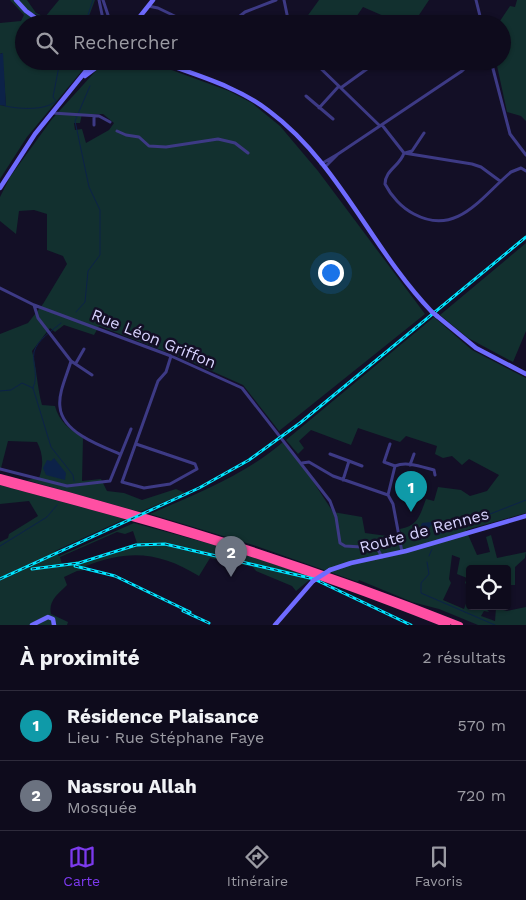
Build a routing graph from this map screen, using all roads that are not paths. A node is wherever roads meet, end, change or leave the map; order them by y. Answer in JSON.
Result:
{"nodes":[{"id":1,"x":16,"y":0,"type":"edge"},
{"id":2,"x":101,"y":0,"type":"edge"},
{"id":3,"x":153,"y":0,"type":"edge"},
{"id":4,"x":276,"y":0,"type":"edge"},
{"id":5,"x":284,"y":0,"type":"edge"},
{"id":6,"x":476,"y":0,"type":"edge"},
{"id":7,"x":148,"y":6,"type":"junction"},
{"id":8,"x":32,"y":15,"type":"edge"},
{"id":9,"x":103,"y":15,"type":"edge"},
{"id":10,"x":106,"y":15,"type":"edge"},
{"id":11,"x":141,"y":15,"type":"edge"},
{"id":12,"x":172,"y":15,"type":"edge"},
{"id":13,"x":241,"y":15,"type":"edge"},
{"id":14,"x":287,"y":15,"type":"edge"},
{"id":15,"x":480,"y":15,"type":"edge"},
{"id":16,"x":88,"y":70,"type":"edge"},
{"id":17,"x":93,"y":70,"type":"edge"},
{"id":18,"x":180,"y":70,"type":"edge"},
{"id":19,"x":322,"y":70,"type":"edge"},
{"id":20,"x":364,"y":70,"type":"edge"},
{"id":21,"x":464,"y":70,"type":"edge"},
{"id":22,"x":493,"y":70,"type":"edge"},
{"id":23,"x":82,"y":78,"type":"junction"},
{"id":24,"x":340,"y":86,"type":"junction"},
{"id":25,"x":306,"y":96,"type":"dead end"},
{"id":26,"x":319,"y":108,"type":"junction"},
{"id":27,"x":52,"y":113,"type":"junction"},
{"id":28,"x":94,"y":116,"type":"junction"},
{"id":29,"x":333,"y":119,"type":"dead end"},
{"id":30,"x":110,"y":122,"type":"dead end"},
{"id":31,"x":94,"y":125,"type":"dead end"},
{"id":32,"x":382,"y":126,"type":"junction"},
{"id":33,"x":117,"y":131,"type":"dead end"},
{"id":34,"x":424,"y":132,"type":"dead end"},
{"id":35,"x":248,"y":153,"type":"dead end"},
{"id":36,"x":404,"y":153,"type":"junction"},
{"id":37,"x":526,"y":155,"type":"edge"},
{"id":38,"x":323,"y":166,"type":"junction"},
{"id":39,"x":525,"y":170,"type":"edge"},
{"id":40,"x":500,"y":181,"type":"junction"},
{"id":41,"x":0,"y":188,"type":"edge"},
{"id":42,"x":0,"y":288,"type":"edge"},
{"id":43,"x":34,"y":305,"type":"junction"},
{"id":44,"x":84,"y":349,"type":"dead end"},
{"id":45,"x":171,"y":356,"type":"junction"},
{"id":46,"x":71,"y":361,"type":"junction"},
{"id":47,"x":76,"y":363,"type":"junction"},
{"id":48,"x":526,"y":374,"type":"edge"},
{"id":49,"x":92,"y":375,"type":"dead end"},
{"id":50,"x":131,"y":429,"type":"dead end"},
{"id":51,"x":136,"y":444,"type":"junction"},
{"id":52,"x":390,"y":444,"type":"dead end"},
{"id":53,"x":120,"y":454,"type":"junction"},
{"id":54,"x":330,"y":454,"type":"dead end"},
{"id":55,"x":414,"y":454,"type":"dead end"},
{"id":56,"x":349,"y":461,"type":"junction"},
{"id":57,"x":302,"y":463,"type":"junction"},
{"id":58,"x":410,"y":465,"type":"junction"},
{"id":59,"x":362,"y":466,"type":"dead end"},
{"id":60,"x":395,"y":466,"type":"junction"},
{"id":61,"x":0,"y":469,"type":"edge"},
{"id":62,"x":435,"y":476,"type":"dead end"},
{"id":63,"x":0,"y":478,"type":"edge"},
{"id":64,"x":343,"y":480,"type":"junction"},
{"id":65,"x":0,"y":482,"type":"edge"},
{"id":66,"x":388,"y":495,"type":"junction"},
{"id":67,"x":525,"y":516,"type":"edge"},
{"id":68,"x":526,"y":523,"type":"edge"},
{"id":69,"x":402,"y":552,"type":"junction"},
{"id":70,"x":382,"y":557,"type":"junction"},
{"id":71,"x":395,"y":604,"type":"junction"},
{"id":72,"x":41,"y":623,"type":"edge"},
{"id":73,"x":276,"y":623,"type":"edge"},
{"id":74,"x":32,"y":625,"type":"edge"},
{"id":75,"x":54,"y":625,"type":"edge"},
{"id":76,"x":282,"y":625,"type":"edge"},
{"id":77,"x":436,"y":625,"type":"edge"},
{"id":78,"x":447,"y":625,"type":"edge"},
{"id":79,"x":460,"y":625,"type":"edge"}],
"edges":[{"from":1,"to":8,"type":"main road"},
{"from":2,"to":9,"type":"street"},
{"from":2,"to":10,"type":"street"},
{"from":3,"to":7,"type":"main road"},
{"from":4,"to":13,"type":"street"},
{"from":5,"to":14,"type":"street"},
{"from":6,"to":15,"type":"street"},
{"from":7,"to":11,"type":"main road"},
{"from":7,"to":12,"type":"street"},
{"from":16,"to":23,"type":"main road"},
{"from":17,"to":23,"type":"main road"},
{"from":18,"to":38,"type":"main road"},
{"from":19,"to":24,"type":"street"},
{"from":20,"to":24,"type":"street"},
{"from":21,"to":32,"type":"street"},
{"from":22,"to":37,"type":"street"},
{"from":23,"to":27,"type":"main road"},
{"from":24,"to":26,"type":"street"},
{"from":24,"to":32,"type":"street"},
{"from":25,"to":26,"type":"street"},
{"from":26,"to":29,"type":"street"},
{"from":27,"to":28,"type":"street"},
{"from":27,"to":41,"type":"main road"},
{"from":28,"to":30,"type":"street"},
{"from":28,"to":31,"type":"street"},
{"from":32,"to":36,"type":"street"},
{"from":32,"to":38,"type":"street"},
{"from":33,"to":35,"type":"street"},
{"from":34,"to":36,"type":"street"},
{"from":36,"to":40,"type":"street"},
{"from":36,"to":40,"type":"street"},
{"from":38,"to":48,"type":"main road","bridge":true},
{"from":39,"to":40,"type":"street"},
{"from":42,"to":43,"type":"street","name":"Rue Léon Griffon"},
{"from":43,"to":45,"type":"street","name":"Rue Léon Griffon"},
{"from":43,"to":46,"type":"street"},
{"from":44,"to":47,"type":"street"},
{"from":45,"to":51,"type":"street"},
{"from":45,"to":57,"type":"street","name":"Rue Léon Griffon"},
{"from":46,"to":47,"type":"street"},
{"from":46,"to":53,"type":"street"},
{"from":47,"to":49,"type":"street"},
{"from":50,"to":53,"type":"street"},
{"from":51,"to":51,"type":"street"},
{"from":52,"to":60,"type":"street"},
{"from":53,"to":61,"type":"street"},
{"from":54,"to":56,"type":"street"},
{"from":55,"to":58,"type":"street"},
{"from":56,"to":59,"type":"street"},
{"from":56,"to":64,"type":"street"},
{"from":57,"to":64,"type":"street"},
{"from":57,"to":70,"type":"street","name":"Rue Léon Griffon"},
{"from":58,"to":60,"type":"street"},
{"from":58,"to":62,"type":"street"},
{"from":60,"to":66,"type":"street"},
{"from":63,"to":79,"type":"highway"},
{"from":64,"to":66,"type":"street"},
{"from":65,"to":71,"type":"highway"},
{"from":66,"to":69,"type":"street"},
{"from":67,"to":68,"type":"street"},
{"from":67,"to":69,"type":"main road","name":"Route de Rennes"},
{"from":69,"to":70,"type":"main road","name":"Route de Rennes"},
{"from":70,"to":73,"type":"main road","name":"Route de Rennes","bridge":true},
{"from":71,"to":77,"type":"highway"},
{"from":71,"to":78,"type":"highway"},
{"from":72,"to":74,"type":"main road"},
{"from":72,"to":75,"type":"main road"},
{"from":73,"to":76,"type":"main road"}]}
